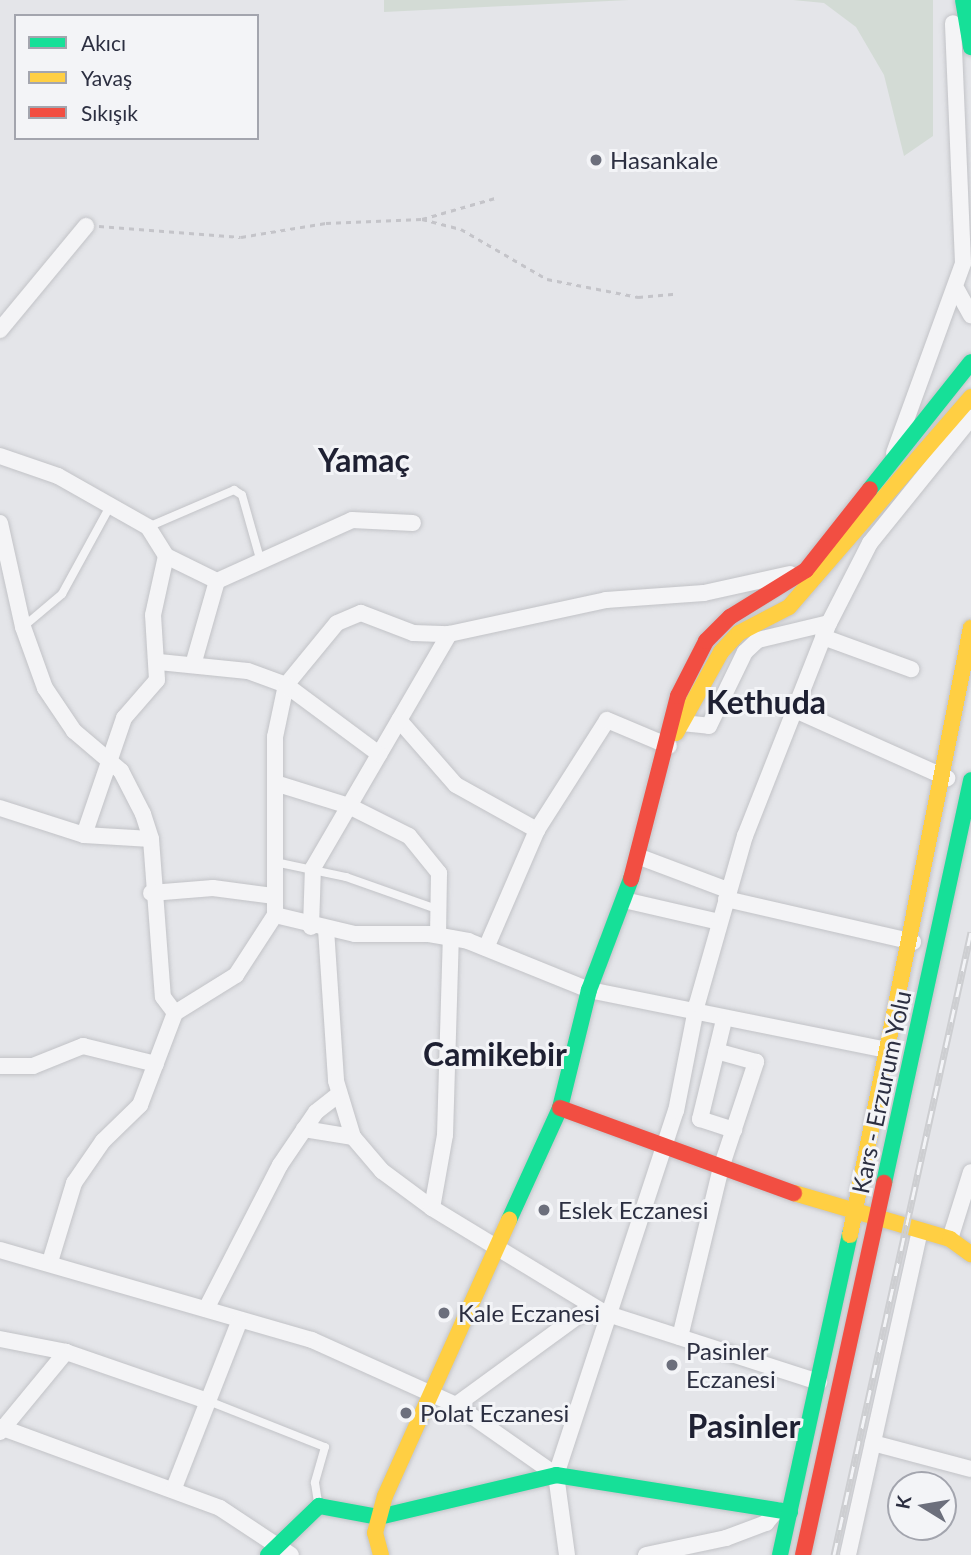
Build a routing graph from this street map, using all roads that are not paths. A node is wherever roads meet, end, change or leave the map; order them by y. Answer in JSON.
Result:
{"nodes":[{"id":1,"x":950,"y":0,"type":"edge"},
{"id":2,"x":963,"y":0,"type":"edge"},
{"id":3,"x":971,"y":47,"type":"edge"},
{"id":4,"x":86,"y":226,"type":"road end"},
{"id":5,"x":957,"y":290,"type":"junction"},
{"id":6,"x":971,"y":316,"type":"edge"},
{"id":7,"x":0,"y":330,"type":"edge"},
{"id":8,"x":971,"y":362,"type":"edge"},
{"id":9,"x":971,"y":397,"type":"edge"},
{"id":10,"x":971,"y":418,"type":"edge"},
{"id":11,"x":0,"y":456,"type":"edge"},
{"id":12,"x":895,"y":459,"type":"junction"},
{"id":13,"x":109,"y":508,"type":"junction"},
{"id":14,"x":0,"y":523,"type":"edge"},
{"id":15,"x":413,"y":523,"type":"dead end"},
{"id":16,"x":148,"y":527,"type":"junction"},
{"id":17,"x":166,"y":556,"type":"junction"},
{"id":18,"x":261,"y":562,"type":"junction"},
{"id":19,"x":806,"y":570,"type":"junction"},
{"id":20,"x":217,"y":581,"type":"junction"},
{"id":21,"x":23,"y":627,"type":"junction"},
{"id":22,"x":971,"y":628,"type":"edge"},
{"id":23,"x":826,"y":630,"type":"junction"},
{"id":24,"x":449,"y":634,"type":"junction"},
{"id":25,"x":159,"y":662,"type":"junction"},
{"id":26,"x":193,"y":664,"type":"junction"},
{"id":27,"x":911,"y":670,"type":"dead end"},
{"id":28,"x":286,"y":685,"type":"junction"},
{"id":29,"x":795,"y":710,"type":"junction"},
{"id":30,"x":399,"y":720,"type":"junction"},
{"id":31,"x":682,"y":723,"type":"junction"},
{"id":32,"x":670,"y":743,"type":"junction"},
{"id":33,"x":379,"y":754,"type":"junction"},
{"id":34,"x":108,"y":757,"type":"junction"},
{"id":35,"x":947,"y":778,"type":"junction"},
{"id":36,"x":971,"y":780,"type":"edge"},
{"id":37,"x":275,"y":783,"type":"junction"},
{"id":38,"x":349,"y":806,"type":"junction"},
{"id":39,"x":0,"y":808,"type":"edge"},
{"id":40,"x":537,"y":830,"type":"junction"},
{"id":41,"x":84,"y":835,"type":"junction"},
{"id":42,"x":150,"y":839,"type":"junction"},
{"id":43,"x":640,"y":857,"type":"junction"},
{"id":44,"x":275,"y":862,"type":"junction"},
{"id":45,"x":313,"y":869,"type":"junction"},
{"id":46,"x":151,"y":893,"type":"junction"},
{"id":47,"x":727,"y":894,"type":"junction"},
{"id":48,"x":275,"y":896,"type":"junction"},
{"id":49,"x":624,"y":900,"type":"junction"},
{"id":50,"x":439,"y":910,"type":"junction"},
{"id":51,"x":275,"y":915,"type":"junction"},
{"id":52,"x":719,"y":922,"type":"junction"},
{"id":53,"x":319,"y":928,"type":"junction"},
{"id":54,"x":445,"y":937,"type":"junction"},
{"id":55,"x":913,"y":942,"type":"junction"},
{"id":56,"x":486,"y":948,"type":"junction"},
{"id":57,"x":589,"y":990,"type":"junction"},
{"id":58,"x":175,"y":1013,"type":"junction"},
{"id":59,"x":695,"y":1015,"type":"junction"},
{"id":60,"x":724,"y":1020,"type":"junction"},
{"id":61,"x":716,"y":1051,"type":"junction"},
{"id":62,"x":891,"y":1051,"type":"junction"},
{"id":63,"x":156,"y":1064,"type":"junction"},
{"id":64,"x":0,"y":1066,"type":"edge"},
{"id":65,"x":339,"y":1094,"type":"junction"},
{"id":66,"x":560,"y":1108,"type":"junction"},
{"id":67,"x":304,"y":1129,"type":"junction"},
{"id":68,"x":734,"y":1130,"type":"junction"},
{"id":69,"x":353,"y":1137,"type":"junction"},
{"id":70,"x":664,"y":1144,"type":"junction"},
{"id":71,"x":721,"y":1168,"type":"junction"},
{"id":72,"x":971,"y":1172,"type":"edge"},
{"id":73,"x":432,"y":1208,"type":"junction"},
{"id":74,"x":854,"y":1215,"type":"junction"},
{"id":75,"x":878,"y":1221,"type":"junction"},
{"id":76,"x":920,"y":1231,"type":"junction"},
{"id":77,"x":950,"y":1239,"type":"junction"},
{"id":78,"x":0,"y":1250,"type":"edge"},
{"id":79,"x":500,"y":1252,"type":"junction"},
{"id":80,"x":971,"y":1254,"type":"edge"},
{"id":81,"x":50,"y":1262,"type":"junction"},
{"id":82,"x":206,"y":1309,"type":"junction"},
{"id":83,"x":605,"y":1313,"type":"junction"},
{"id":84,"x":240,"y":1320,"type":"junction"},
{"id":85,"x":680,"y":1338,"type":"junction"},
{"id":86,"x":0,"y":1339,"type":"edge"},
{"id":87,"x":66,"y":1352,"type":"junction"},
{"id":88,"x":819,"y":1382,"type":"junction"},
{"id":89,"x":434,"y":1393,"type":"junction"},
{"id":90,"x":205,"y":1400,"type":"junction"},
{"id":91,"x":456,"y":1405,"type":"junction"},
{"id":92,"x":1,"y":1430,"type":"edge"},
{"id":93,"x":873,"y":1443,"type":"junction"},
{"id":94,"x":971,"y":1469,"type":"edge"},
{"id":95,"x":556,"y":1475,"type":"junction"},
{"id":96,"x":174,"y":1488,"type":"junction"},
{"id":97,"x":319,"y":1506,"type":"junction"},
{"id":98,"x":783,"y":1511,"type":"junction"},
{"id":99,"x":379,"y":1517,"type":"junction"},
{"id":100,"x":279,"y":1552,"type":"edge"},
{"id":101,"x":381,"y":1555,"type":"edge"},
{"id":102,"x":567,"y":1555,"type":"edge"},
{"id":103,"x":646,"y":1555,"type":"edge"},
{"id":104,"x":780,"y":1555,"type":"edge"},
{"id":105,"x":803,"y":1555,"type":"edge"},
{"id":106,"x":848,"y":1555,"type":"edge"}],
"edges":[{"from":1,"to":5,"type":"street"},
{"from":2,"to":3,"type":"main road"},
{"from":4,"to":7,"type":"street"},
{"from":5,"to":6,"type":"street"},
{"from":5,"to":12,"type":"street"},
{"from":8,"to":12,"type":"main road"},
{"from":9,"to":31,"type":"main road"},
{"from":10,"to":23,"type":"street"},
{"from":11,"to":13,"type":"street"},
{"from":12,"to":19,"type":"main road"},
{"from":13,"to":16,"type":"street"},
{"from":13,"to":21,"type":"lane"},
{"from":14,"to":21,"type":"street"},
{"from":15,"to":18,"type":"street"},
{"from":16,"to":17,"type":"street"},
{"from":16,"to":18,"type":"lane"},
{"from":17,"to":20,"type":"street"},
{"from":17,"to":25,"type":"street"},
{"from":18,"to":20,"type":"street"},
{"from":19,"to":24,"type":"street"},
{"from":19,"to":32,"type":"main road"},
{"from":20,"to":26,"type":"street"},
{"from":21,"to":34,"type":"street"},
{"from":22,"to":35,"type":"main road","name":"Kars - Erzurum Yolu"},
{"from":23,"to":27,"type":"street"},
{"from":23,"to":29,"type":"street"},
{"from":23,"to":31,"type":"street"},
{"from":24,"to":28,"type":"street"},
{"from":24,"to":30,"type":"street"},
{"from":25,"to":26,"type":"street"},
{"from":25,"to":34,"type":"street"},
{"from":26,"to":28,"type":"street"},
{"from":28,"to":33,"type":"street"},
{"from":28,"to":37,"type":"street"},
{"from":29,"to":35,"type":"street"},
{"from":29,"to":47,"type":"street"},
{"from":30,"to":33,"type":"street"},
{"from":30,"to":40,"type":"street"},
{"from":31,"to":32,"type":"main road"},
{"from":32,"to":40,"type":"street"},
{"from":32,"to":43,"type":"main road"},
{"from":33,"to":38,"type":"street"},
{"from":34,"to":41,"type":"street"},
{"from":34,"to":42,"type":"street"},
{"from":35,"to":55,"type":"main road","name":"Kars - Erzurum Yolu"},
{"from":36,"to":75,"type":"main road","name":"Kars - Erzurum Yolu"},
{"from":37,"to":38,"type":"street"},
{"from":37,"to":44,"type":"street"},
{"from":38,"to":45,"type":"street"},
{"from":38,"to":50,"type":"street"},
{"from":39,"to":41,"type":"street"},
{"from":40,"to":56,"type":"street"},
{"from":41,"to":42,"type":"street"},
{"from":42,"to":46,"type":"street"},
{"from":43,"to":47,"type":"street"},
{"from":43,"to":49,"type":"main road"},
{"from":44,"to":45,"type":"lane"},
{"from":44,"to":48,"type":"street"},
{"from":45,"to":50,"type":"lane"},
{"from":45,"to":53,"type":"street"},
{"from":46,"to":48,"type":"street"},
{"from":46,"to":58,"type":"street"},
{"from":47,"to":52,"type":"street"},
{"from":47,"to":55,"type":"street"},
{"from":48,"to":51,"type":"street"},
{"from":49,"to":52,"type":"street"},
{"from":49,"to":57,"type":"main road"},
{"from":50,"to":54,"type":"street"},
{"from":51,"to":53,"type":"street"},
{"from":51,"to":58,"type":"street"},
{"from":52,"to":59,"type":"street"},
{"from":53,"to":54,"type":"street"},
{"from":53,"to":65,"type":"street"},
{"from":54,"to":56,"type":"street"},
{"from":54,"to":73,"type":"street"},
{"from":55,"to":62,"type":"main road","name":"Kars - Erzurum Yolu"},
{"from":56,"to":57,"type":"street"},
{"from":57,"to":59,"type":"street"},
{"from":57,"to":66,"type":"main road"},
{"from":58,"to":63,"type":"street"},
{"from":59,"to":60,"type":"street"},
{"from":59,"to":70,"type":"street"},
{"from":60,"to":61,"type":"street"},
{"from":60,"to":62,"type":"street"},
{"from":61,"to":68,"type":"street"},
{"from":61,"to":68,"type":"street"},
{"from":62,"to":74,"type":"main road","name":"Kars - Erzurum Yolu"},
{"from":63,"to":64,"type":"street"},
{"from":63,"to":81,"type":"street"},
{"from":65,"to":67,"type":"street"},
{"from":65,"to":69,"type":"street"},
{"from":66,"to":70,"type":"main road"},
{"from":66,"to":79,"type":"main road"},
{"from":67,"to":69,"type":"street"},
{"from":67,"to":82,"type":"street"},
{"from":68,"to":71,"type":"street"},
{"from":69,"to":73,"type":"street"},
{"from":70,"to":71,"type":"main road"},
{"from":70,"to":83,"type":"street"},
{"from":71,"to":74,"type":"main road"},
{"from":71,"to":85,"type":"street"},
{"from":72,"to":77,"type":"street"},
{"from":73,"to":79,"type":"street"},
{"from":74,"to":75,"type":"main road"},
{"from":74,"to":88,"type":"main road","name":"Kars - Erzurum Yolu"},
{"from":75,"to":76,"type":"main road"},
{"from":75,"to":105,"type":"main road","name":"Kars - Erzurum Yolu"},
{"from":76,"to":77,"type":"main road"},
{"from":76,"to":93,"type":"street"},
{"from":77,"to":80,"type":"main road"},
{"from":78,"to":81,"type":"street"},
{"from":79,"to":83,"type":"street"},
{"from":79,"to":89,"type":"main road"},
{"from":81,"to":82,"type":"street"},
{"from":82,"to":84,"type":"street"},
{"from":83,"to":85,"type":"street"},
{"from":83,"to":91,"type":"street"},
{"from":83,"to":95,"type":"street"},
{"from":84,"to":89,"type":"street"},
{"from":84,"to":90,"type":"street"},
{"from":85,"to":88,"type":"street"},
{"from":86,"to":87,"type":"street"},
{"from":87,"to":90,"type":"street"},
{"from":87,"to":92,"type":"street"},
{"from":88,"to":98,"type":"main road","name":"Kars - Erzurum Yolu"},
{"from":89,"to":91,"type":"street"},
{"from":89,"to":99,"type":"main road"},
{"from":90,"to":96,"type":"street"},
{"from":90,"to":97,"type":"lane"},
{"from":91,"to":95,"type":"street"},
{"from":92,"to":96,"type":"street"},
{"from":93,"to":94,"type":"street"},
{"from":93,"to":106,"type":"street"},
{"from":95,"to":98,"type":"main road"},
{"from":95,"to":99,"type":"main road"},
{"from":95,"to":102,"type":"street"},
{"from":96,"to":100,"type":"street"},
{"from":97,"to":99,"type":"main road"},
{"from":97,"to":100,"type":"main road"},
{"from":98,"to":103,"type":"street"},
{"from":98,"to":104,"type":"main road","name":"Kars - Erzurum Yolu"},
{"from":99,"to":101,"type":"main road"}]}
